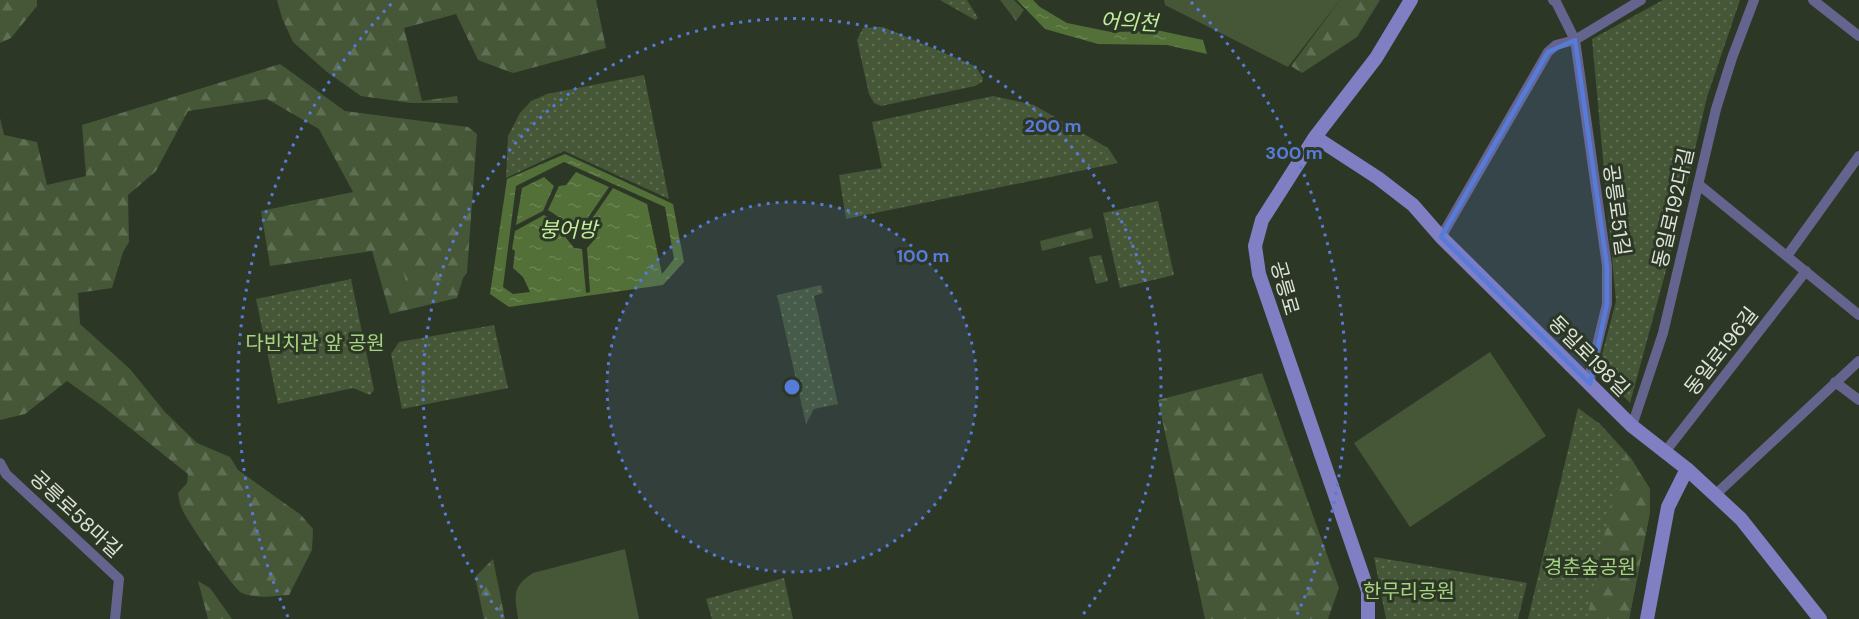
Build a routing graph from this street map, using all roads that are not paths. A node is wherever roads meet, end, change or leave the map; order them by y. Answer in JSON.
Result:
{"nodes":[{"id":1,"x":1411,"y":0,"type":"edge"},
{"id":2,"x":1553,"y":0,"type":"edge"},
{"id":3,"x":1641,"y":0,"type":"edge"},
{"id":4,"x":1754,"y":0,"type":"edge"},
{"id":5,"x":1813,"y":0,"type":"edge"},
{"id":6,"x":1859,"y":36,"type":"edge"},
{"id":7,"x":1575,"y":40,"type":"junction"},
{"id":8,"x":1315,"y":137,"type":"junction"},
{"id":9,"x":1859,"y":156,"type":"edge"},
{"id":10,"x":1698,"y":184,"type":"junction"},
{"id":11,"x":1441,"y":237,"type":"junction"},
{"id":12,"x":1787,"y":256,"type":"junction"},
{"id":13,"x":1806,"y":272,"type":"junction"},
{"id":14,"x":1859,"y":315,"type":"edge"},
{"id":15,"x":1859,"y":361,"type":"edge"},
{"id":16,"x":1835,"y":382,"type":"junction"},
{"id":17,"x":1590,"y":384,"type":"junction"},
{"id":18,"x":1859,"y":400,"type":"edge"},
{"id":19,"x":1632,"y":426,"type":"junction"},
{"id":20,"x":1665,"y":452,"type":"junction"},
{"id":21,"x":0,"y":463,"type":"edge"},
{"id":22,"x":1687,"y":469,"type":"junction"},
{"id":23,"x":3,"y":475,"type":"edge"},
{"id":24,"x":1715,"y":495,"type":"junction"},
{"id":25,"x":115,"y":619,"type":"edge"},
{"id":26,"x":1368,"y":619,"type":"edge"},
{"id":27,"x":1647,"y":619,"type":"edge"},
{"id":28,"x":1820,"y":619,"type":"edge"}],
"edges":[{"from":1,"to":8,"type":"street","name":"공릉로"},
{"from":2,"to":7,"type":"street","name":"공릉로51길"},
{"from":3,"to":7,"type":"street"},
{"from":4,"to":10,"type":"street","name":"동일로192다길"},
{"from":5,"to":6,"type":"street"},
{"from":7,"to":11,"type":"street"},
{"from":7,"to":17,"type":"street","name":"공릉로51길"},
{"from":8,"to":11,"type":"street","name":"동일로198길"},
{"from":8,"to":26,"type":"street","name":"공릉로"},
{"from":9,"to":12,"type":"street"},
{"from":10,"to":12,"type":"street"},
{"from":10,"to":19,"type":"street","name":"동일로192다길"},
{"from":11,"to":17,"type":"street","name":"동일로198길"},
{"from":12,"to":13,"type":"street"},
{"from":13,"to":14,"type":"street"},
{"from":13,"to":20,"type":"street","name":"동일로196길"},
{"from":15,"to":16,"type":"street"},
{"from":16,"to":18,"type":"street"},
{"from":16,"to":24,"type":"street"},
{"from":17,"to":19,"type":"street","name":"동일로198길"},
{"from":19,"to":20,"type":"street","name":"동일로198길"},
{"from":20,"to":22,"type":"street","name":"동일로198길"},
{"from":21,"to":23,"type":"street","name":"공릉로58마길"},
{"from":22,"to":24,"type":"street","name":"동일로198길"},
{"from":22,"to":27,"type":"street"},
{"from":23,"to":25,"type":"street","name":"공릉로58마길"},
{"from":24,"to":28,"type":"street","name":"동일로198길"}]}
